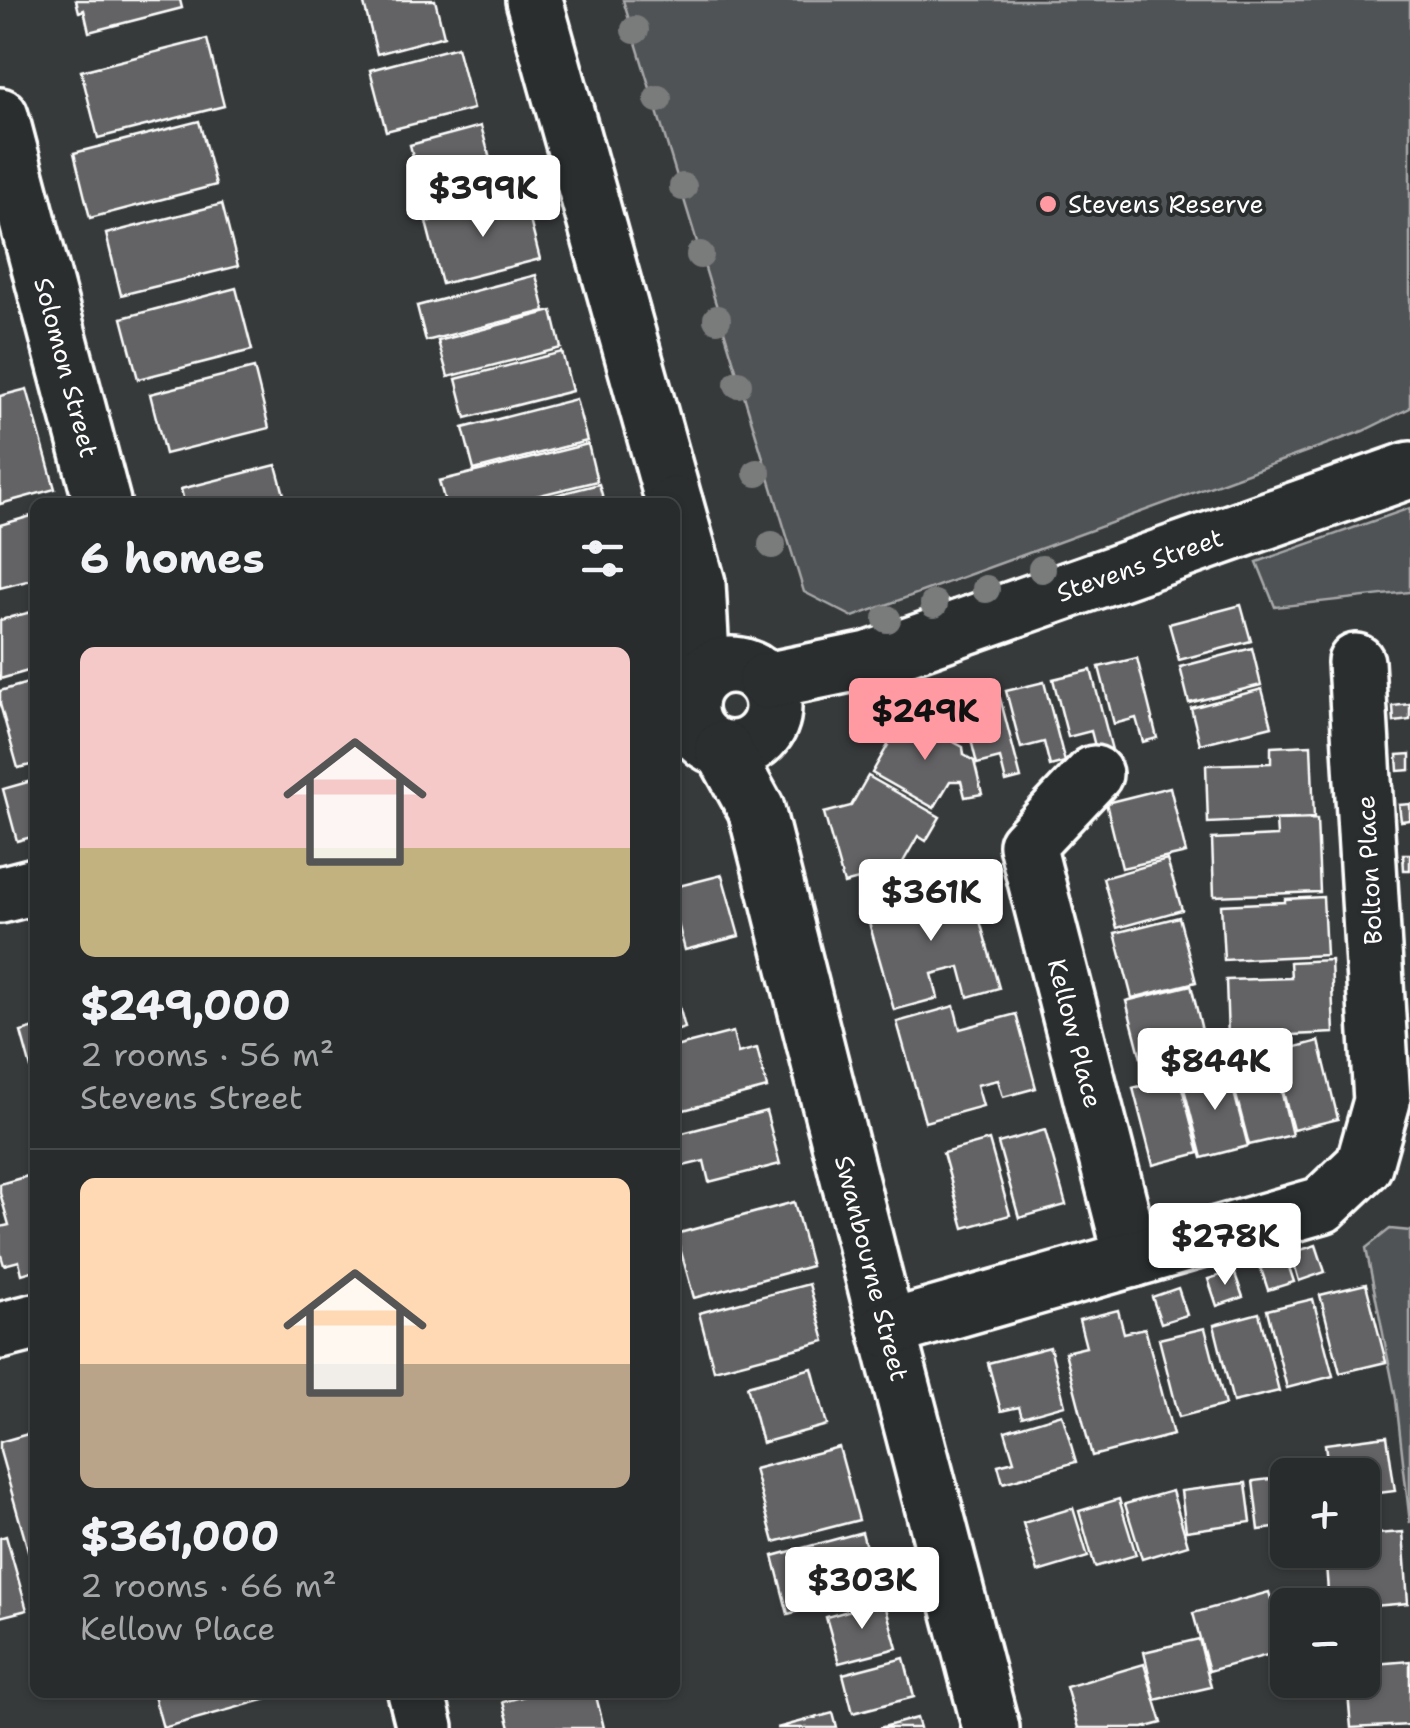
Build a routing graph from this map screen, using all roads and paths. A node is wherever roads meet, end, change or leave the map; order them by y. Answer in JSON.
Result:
{"nodes":[{"id":1,"x":534,"y":0,"type":"edge"},
{"id":2,"x":0,"y":116,"type":"edge"},
{"id":3,"x":1410,"y":470,"type":"edge"},
{"id":4,"x":101,"y":498,"type":"edge"},
{"id":5,"x":673,"y":498,"type":"edge"},
{"id":6,"x":680,"y":522,"type":"edge"},
{"id":7,"x":1356,"y":662,"type":"dead end"},
{"id":8,"x":721,"y":710,"type":"edge"},
{"id":9,"x":1094,"y":774,"type":"dead end"},
{"id":10,"x":30,"y":887,"type":"edge"},
{"id":11,"x":0,"y":895,"type":"edge"},
{"id":12,"x":1132,"y":1259,"type":"junction"},
{"id":13,"x":30,"y":1323,"type":"edge"},
{"id":14,"x":887,"y":1330,"type":"junction"},
{"id":15,"x":0,"y":1331,"type":"edge"},
{"id":16,"x":418,"y":1698,"type":"edge"},
{"id":17,"x":425,"y":1728,"type":"edge"},
{"id":18,"x":991,"y":1728,"type":"edge"}],
"edges":[{"from":1,"to":5,"type":"street","name":"Swanbourne Street"},
{"from":2,"to":4,"type":"street","name":"Solomon Street"},
{"from":3,"to":8,"type":"street","name":"Stevens Street"},
{"from":6,"to":8,"type":"street","name":"Swanbourne Street"},
{"from":7,"to":12,"type":"street","name":"Bolton Place"},
{"from":8,"to":14,"type":"street","name":"Swanbourne Street"},
{"from":9,"to":12,"type":"street","name":"Kellow Place"},
{"from":10,"to":11,"type":"street"},
{"from":12,"to":14,"type":"street","name":"Bolton Place"},
{"from":13,"to":15,"type":"street"},
{"from":14,"to":18,"type":"street","name":"Swanbourne Street"},
{"from":16,"to":17,"type":"street"}]}
